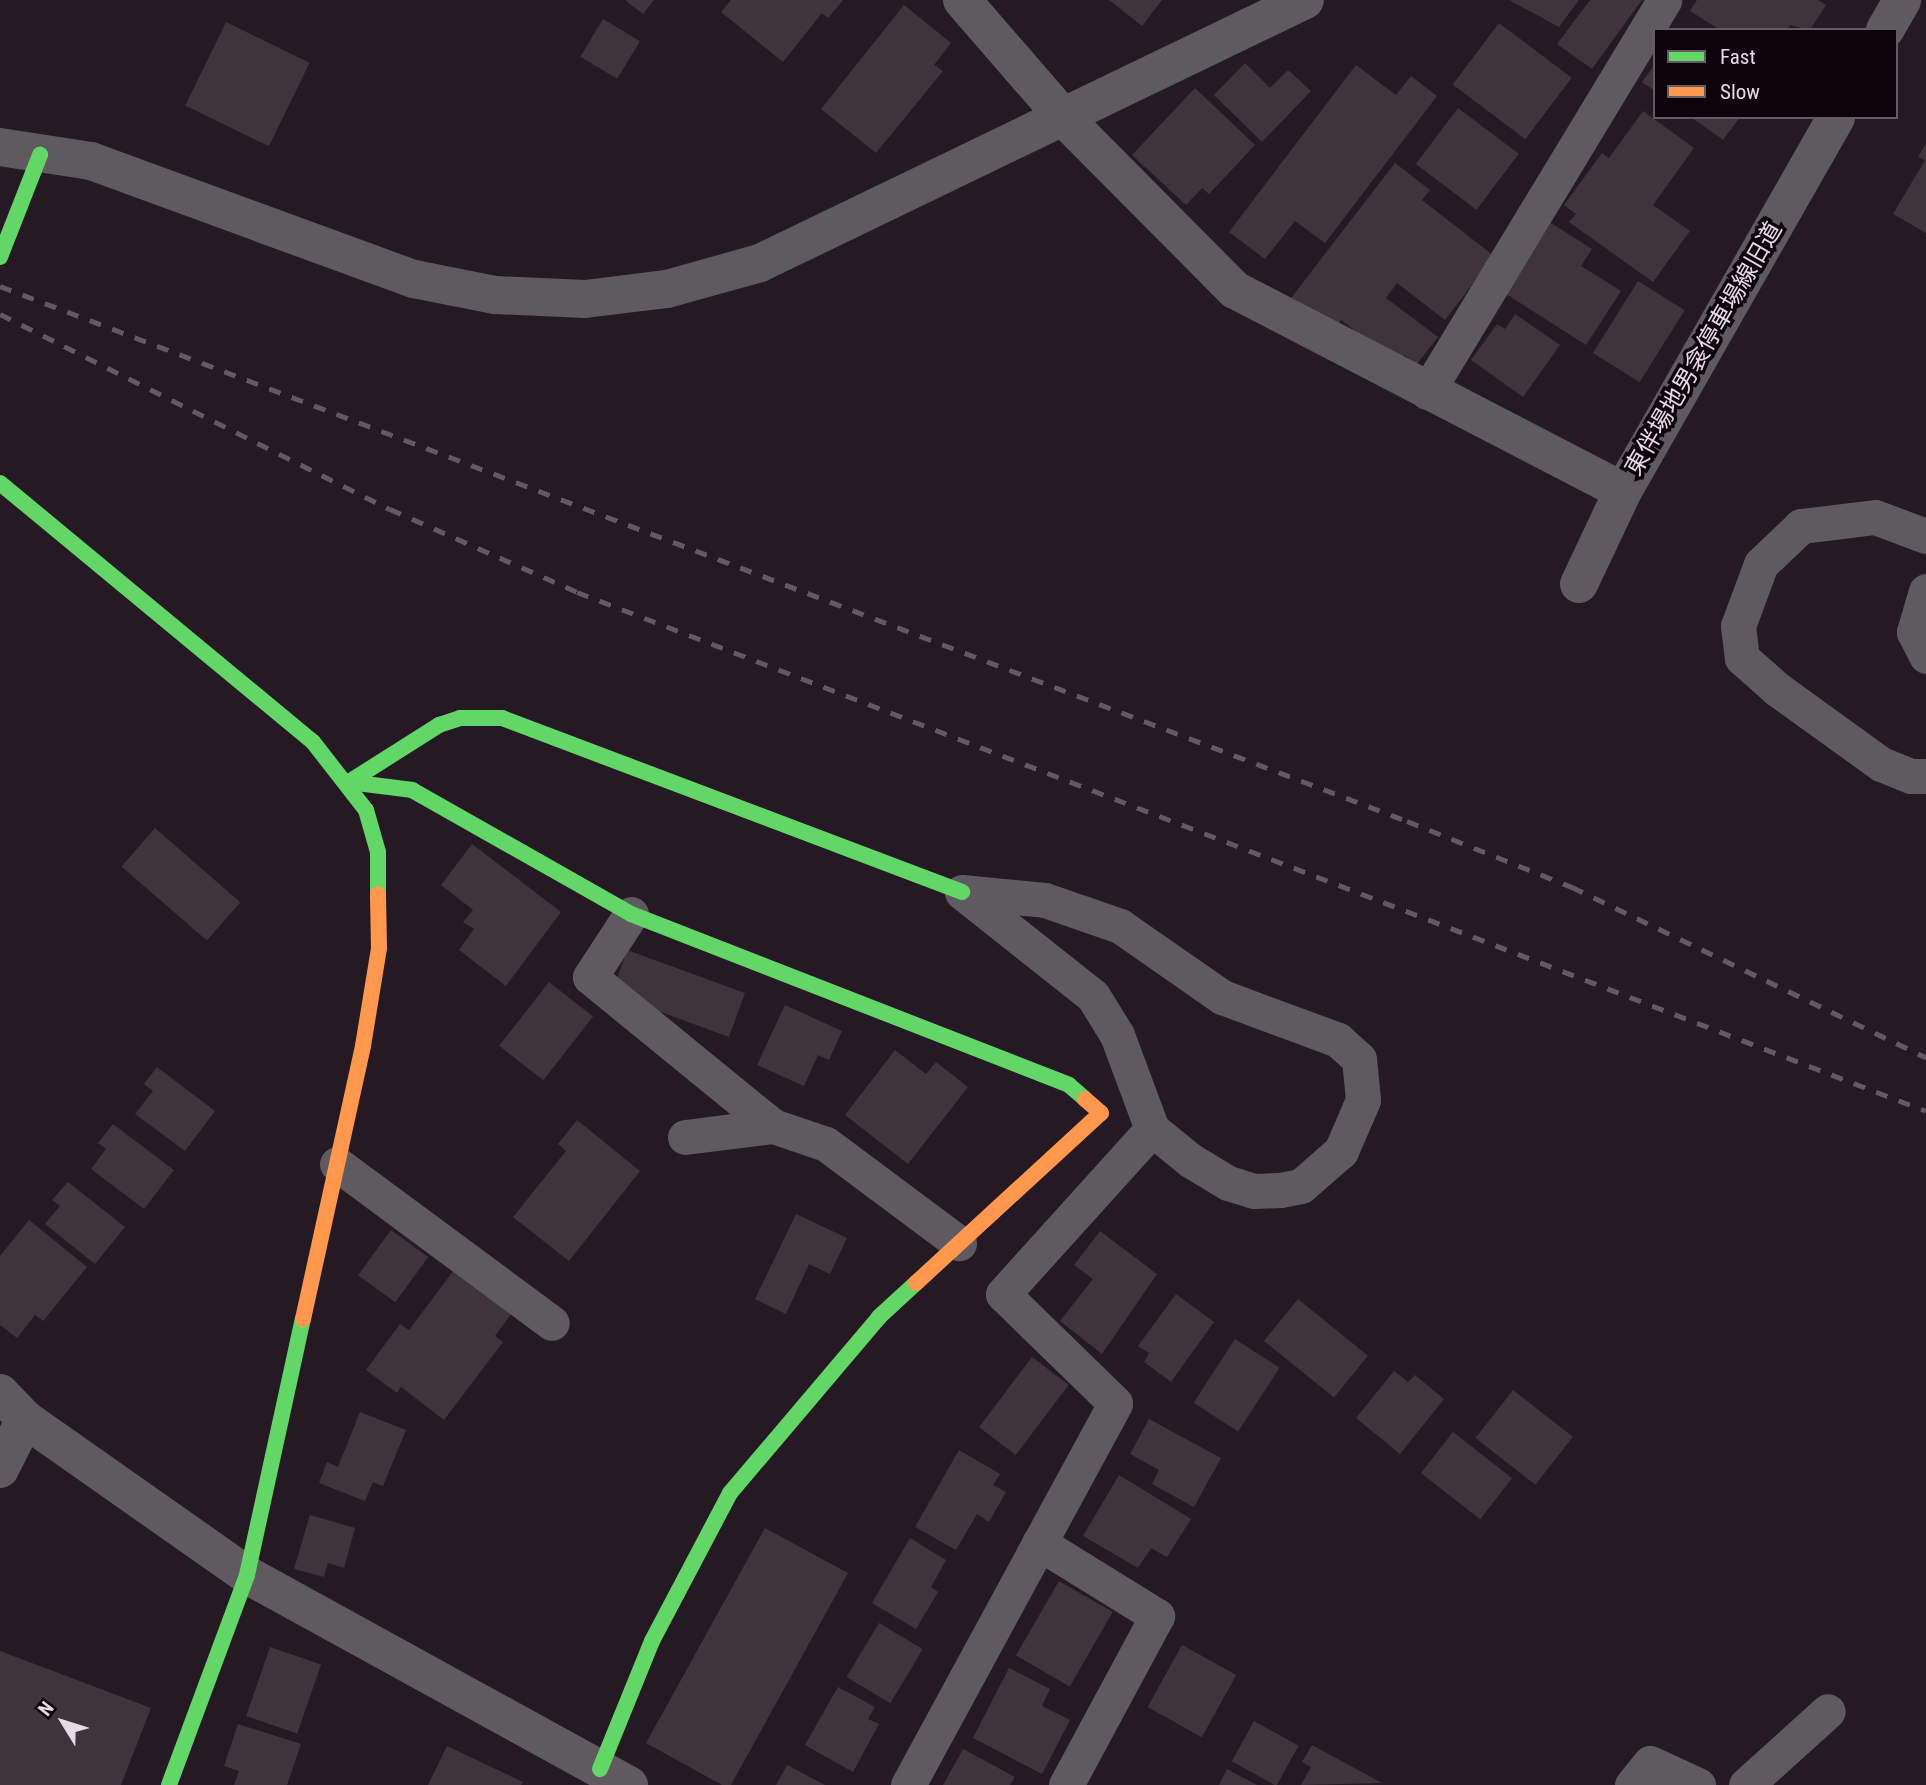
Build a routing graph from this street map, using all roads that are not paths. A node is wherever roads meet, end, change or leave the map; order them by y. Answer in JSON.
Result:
{"nodes":[{"id":1,"x":961,"y":0,"type":"edge"},
{"id":2,"x":1305,"y":0,"type":"edge"},
{"id":3,"x":1664,"y":0,"type":"edge"},
{"id":4,"x":1902,"y":0,"type":"edge"},
{"id":5,"x":1886,"y":28,"type":"edge"},
{"id":6,"x":1065,"y":119,"type":"junction"},
{"id":7,"x":1835,"y":119,"type":"edge"},
{"id":8,"x":0,"y":147,"type":"edge"},
{"id":9,"x":40,"y":155,"type":"junction"},
{"id":10,"x":0,"y":257,"type":"edge"},
{"id":11,"x":1427,"y":392,"type":"junction"},
{"id":12,"x":0,"y":483,"type":"edge"},
{"id":13,"x":1623,"y":491,"type":"junction"},
{"id":14,"x":1926,"y":536,"type":"edge"},
{"id":15,"x":1579,"y":584,"type":"dead end"},
{"id":16,"x":1926,"y":591,"type":"edge"},
{"id":17,"x":1926,"y":656,"type":"edge"},
{"id":18,"x":1926,"y":776,"type":"edge"},
{"id":19,"x":349,"y":782,"type":"junction"},
{"id":20,"x":962,"y":892,"type":"junction"},
{"id":21,"x":631,"y":914,"type":"junction"},
{"id":22,"x":773,"y":1126,"type":"junction"},
{"id":23,"x":1152,"y":1129,"type":"junction"},
{"id":24,"x":685,"y":1137,"type":"dead end"},
{"id":25,"x":337,"y":1164,"type":"junction"},
{"id":26,"x":958,"y":1243,"type":"junction"},
{"id":27,"x":552,"y":1323,"type":"dead end"},
{"id":28,"x":13,"y":1406,"type":"edge"},
{"id":29,"x":0,"y":1469,"type":"edge"},
{"id":30,"x":1039,"y":1543,"type":"junction"},
{"id":31,"x":247,"y":1575,"type":"junction"},
{"id":32,"x":1828,"y":1711,"type":"dead end"},
{"id":33,"x":615,"y":1777,"type":"edge"},
{"id":34,"x":169,"y":1785,"type":"edge"},
{"id":35,"x":908,"y":1785,"type":"edge"},
{"id":36,"x":1066,"y":1785,"type":"edge"},
{"id":37,"x":1632,"y":1785,"type":"edge"},
{"id":38,"x":1698,"y":1785,"type":"edge"},
{"id":39,"x":1746,"y":1785,"type":"edge"}],
"edges":[{"from":1,"to":6,"type":"street"},
{"from":2,"to":6,"type":"street"},
{"from":3,"to":11,"type":"lane"},
{"from":4,"to":5,"type":"street"},
{"from":6,"to":9,"type":"street"},
{"from":6,"to":11,"type":"street"},
{"from":7,"to":13,"type":"street","name":"東伴場地男衾停車場線旧道"},
{"from":8,"to":9,"type":"street"},
{"from":9,"to":10,"type":"street"},
{"from":11,"to":13,"type":"street"},
{"from":12,"to":19,"type":"street"},
{"from":13,"to":15,"type":"street","name":"東伴場地男衾停車場線旧道"},
{"from":14,"to":18,"type":"lane"},
{"from":16,"to":17,"type":"lane"},
{"from":19,"to":20,"type":"street"},
{"from":19,"to":21,"type":"street"},
{"from":19,"to":25,"type":"street"},
{"from":20,"to":23,"type":"lane"},
{"from":20,"to":23,"type":"lane"},
{"from":21,"to":22,"type":"lane"},
{"from":21,"to":26,"type":"street"},
{"from":22,"to":24,"type":"lane"},
{"from":22,"to":26,"type":"lane"},
{"from":23,"to":30,"type":"lane"},
{"from":25,"to":27,"type":"lane"},
{"from":25,"to":31,"type":"street"},
{"from":26,"to":33,"type":"street"},
{"from":28,"to":29,"type":"street"},
{"from":28,"to":31,"type":"street"},
{"from":30,"to":35,"type":"lane"},
{"from":30,"to":36,"type":"lane"},
{"from":31,"to":33,"type":"street"},
{"from":31,"to":34,"type":"street"},
{"from":32,"to":39,"type":"lane"},
{"from":37,"to":38,"type":"lane"}]}
